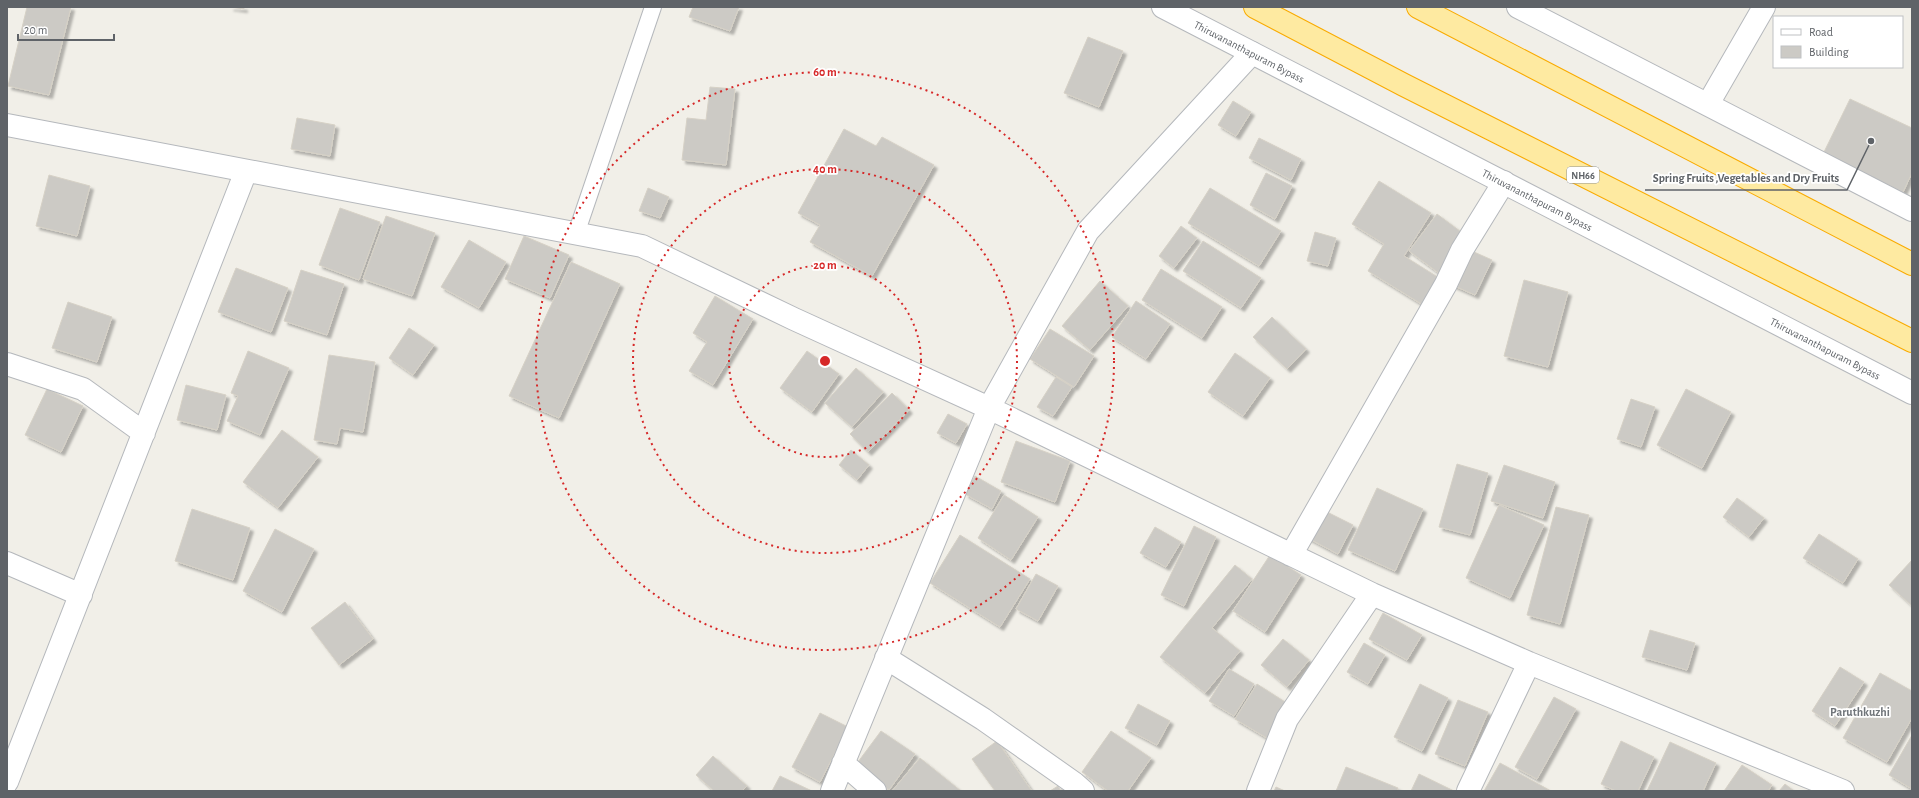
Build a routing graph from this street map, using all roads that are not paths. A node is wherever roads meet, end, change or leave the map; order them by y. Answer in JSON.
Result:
{"nodes":[{"id":1,"x":653,"y":7,"type":"edge"},
{"id":2,"x":1162,"y":7,"type":"edge"},
{"id":3,"x":1254,"y":7,"type":"edge"},
{"id":4,"x":1418,"y":7,"type":"edge"},
{"id":5,"x":1518,"y":7,"type":"edge"},
{"id":6,"x":1764,"y":7,"type":"edge"},
{"id":7,"x":1252,"y":53,"type":"junction"},
{"id":8,"x":1708,"y":104,"type":"junction"},
{"id":9,"x":7,"y":125,"type":"edge"},
{"id":10,"x":246,"y":170,"type":"junction"},
{"id":11,"x":1504,"y":182,"type":"junction"},
{"id":12,"x":1912,"y":210,"type":"edge"},
{"id":13,"x":576,"y":234,"type":"junction"},
{"id":14,"x":1912,"y":264,"type":"edge"},
{"id":15,"x":1912,"y":341,"type":"edge"},
{"id":16,"x":7,"y":364,"type":"edge"},
{"id":17,"x":1912,"y":393,"type":"edge"},
{"id":18,"x":989,"y":408,"type":"junction"},
{"id":19,"x":144,"y":433,"type":"junction"},
{"id":20,"x":1291,"y":555,"type":"junction"},
{"id":21,"x":7,"y":563,"type":"edge"},
{"id":22,"x":1372,"y":594,"type":"junction"},
{"id":23,"x":81,"y":595,"type":"junction"},
{"id":24,"x":886,"y":658,"type":"junction"},
{"id":25,"x":1529,"y":664,"type":"junction"},
{"id":26,"x":843,"y":763,"type":"junction"},
{"id":27,"x":8,"y":778,"type":"edge"},
{"id":28,"x":832,"y":791,"type":"edge"},
{"id":29,"x":875,"y":791,"type":"edge"},
{"id":30,"x":1083,"y":791,"type":"edge"},
{"id":31,"x":1258,"y":791,"type":"edge"},
{"id":32,"x":1468,"y":791,"type":"edge"},
{"id":33,"x":1844,"y":791,"type":"edge"}],
"edges":[{"from":1,"to":13,"type":"lane"},
{"from":2,"to":7,"type":"street","name":"Thiruvananthapuram Bypass"},
{"from":3,"to":15,"type":"highway","number":"NH66"},
{"from":4,"to":14,"type":"highway"},
{"from":5,"to":8,"type":"street"},
{"from":6,"to":8,"type":"street"},
{"from":7,"to":11,"type":"street","name":"Thiruvananthapuram Bypass"},
{"from":7,"to":18,"type":"street"},
{"from":8,"to":12,"type":"street"},
{"from":9,"to":10,"type":"street"},
{"from":10,"to":13,"type":"street"},
{"from":10,"to":19,"type":"street"},
{"from":11,"to":17,"type":"street","name":"Thiruvananthapuram Bypass"},
{"from":11,"to":20,"type":"street"},
{"from":13,"to":18,"type":"street"},
{"from":16,"to":19,"type":"street"},
{"from":18,"to":20,"type":"street"},
{"from":18,"to":24,"type":"street"},
{"from":19,"to":23,"type":"street"},
{"from":20,"to":22,"type":"street"},
{"from":21,"to":23,"type":"street"},
{"from":22,"to":25,"type":"street"},
{"from":22,"to":31,"type":"street"},
{"from":23,"to":27,"type":"street"},
{"from":24,"to":26,"type":"street"},
{"from":24,"to":30,"type":"street"},
{"from":25,"to":32,"type":"street"},
{"from":25,"to":33,"type":"street"},
{"from":26,"to":28,"type":"street"},
{"from":26,"to":29,"type":"street"}]}
